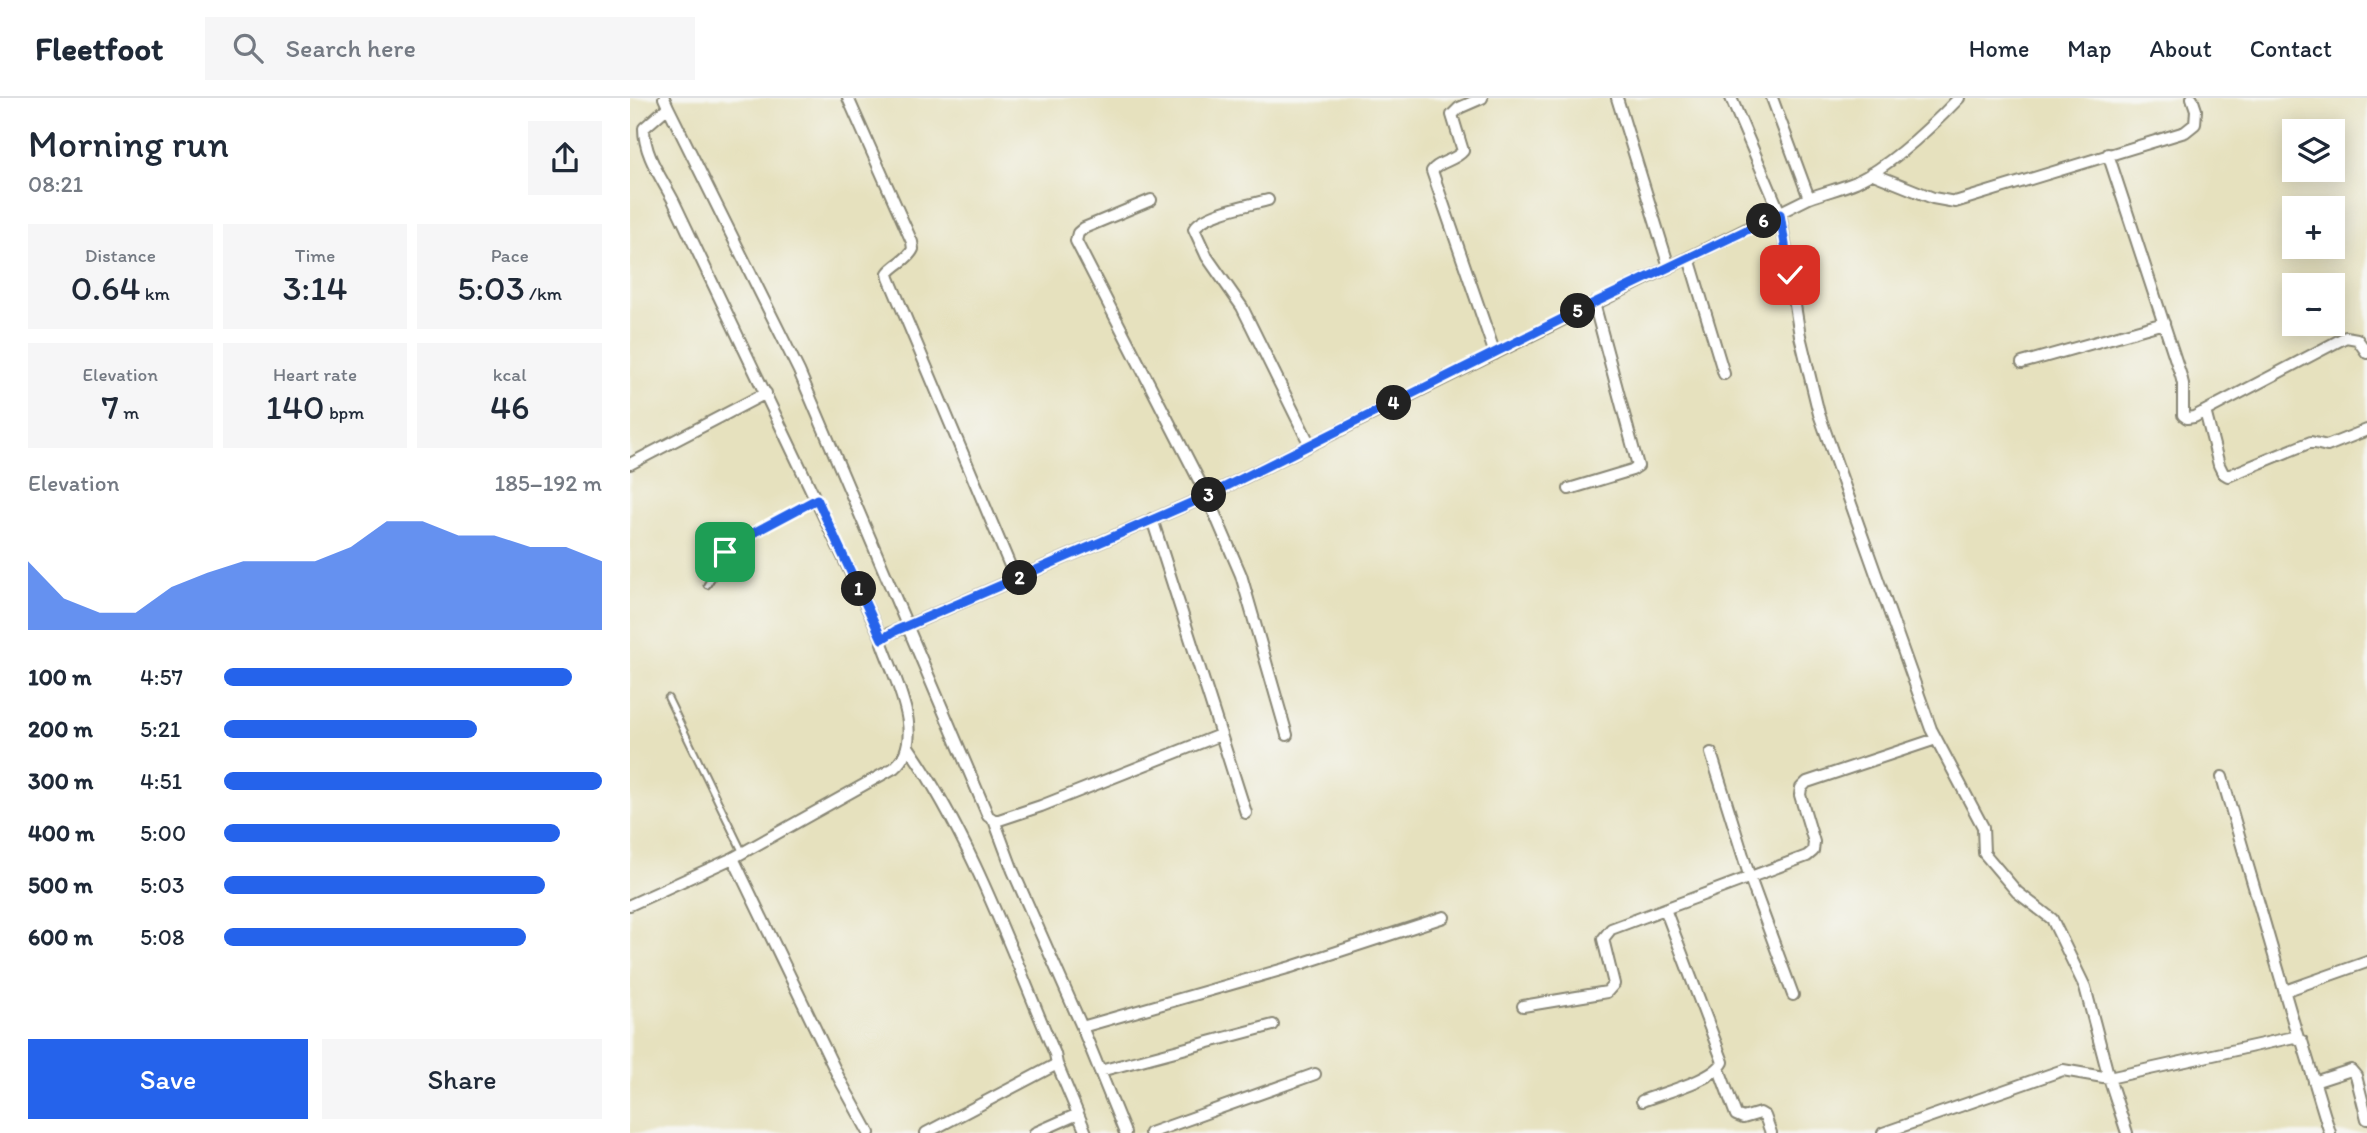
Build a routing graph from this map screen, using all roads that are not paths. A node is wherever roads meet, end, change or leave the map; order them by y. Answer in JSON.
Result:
{"nodes":[{"id":1,"x":848,"y":98,"type":"edge"},
{"id":2,"x":1482,"y":98,"type":"edge"},
{"id":3,"x":1617,"y":98,"type":"edge"},
{"id":4,"x":1731,"y":98,"type":"edge"},
{"id":5,"x":1773,"y":98,"type":"edge"},
{"id":6,"x":1959,"y":98,"type":"edge"},
{"id":7,"x":2192,"y":98,"type":"edge"},
{"id":8,"x":666,"y":102,"type":"edge"},
{"id":9,"x":2108,"y":154,"type":"junction"},
{"id":10,"x":1871,"y":173,"type":"junction"},
{"id":11,"x":1809,"y":198,"type":"junction"},
{"id":12,"x":1151,"y":200,"type":"dead end"},
{"id":13,"x":1268,"y":200,"type":"dead end"},
{"id":14,"x":1780,"y":214,"type":"junction"},
{"id":15,"x":1689,"y":258,"type":"junction"},
{"id":16,"x":1669,"y":267,"type":"junction"},
{"id":17,"x":1594,"y":303,"type":"junction"},
{"id":18,"x":2164,"y":323,"type":"junction"},
{"id":19,"x":2367,"y":353,"type":"edge"},
{"id":20,"x":1495,"y":354,"type":"junction"},
{"id":21,"x":2022,"y":363,"type":"dead end"},
{"id":22,"x":1724,"y":374,"type":"dead end"},
{"id":23,"x":766,"y":393,"type":"junction"},
{"id":24,"x":2205,"y":411,"type":"junction"},
{"id":25,"x":2367,"y":430,"type":"edge"},
{"id":26,"x":1310,"y":445,"type":"junction"},
{"id":27,"x":630,"y":464,"type":"edge"},
{"id":28,"x":1569,"y":489,"type":"dead end"},
{"id":29,"x":1207,"y":496,"type":"junction"},
{"id":30,"x":817,"y":499,"type":"junction"},
{"id":31,"x":1152,"y":519,"type":"junction"},
{"id":32,"x":1016,"y":580,"type":"junction"},
{"id":33,"x":707,"y":585,"type":"dead end"},
{"id":34,"x":908,"y":626,"type":"junction"},
{"id":35,"x":888,"y":635,"type":"junction"},
{"id":36,"x":668,"y":698,"type":"dead end"},
{"id":37,"x":1220,"y":735,"type":"junction"},
{"id":38,"x":1287,"y":735,"type":"dead end"},
{"id":39,"x":1936,"y":740,"type":"junction"},
{"id":40,"x":909,"y":748,"type":"junction"},
{"id":41,"x":1711,"y":753,"type":"dead end"},
{"id":42,"x":2222,"y":777,"type":"dead end"},
{"id":43,"x":1246,"y":813,"type":"dead end"},
{"id":44,"x":994,"y":820,"type":"junction"},
{"id":45,"x":738,"y":856,"type":"junction"},
{"id":46,"x":1750,"y":878,"type":"junction"},
{"id":47,"x":630,"y":905,"type":"edge"},
{"id":48,"x":1665,"y":909,"type":"junction"},
{"id":49,"x":1444,"y":917,"type":"dead end"},
{"id":50,"x":2367,"y":962,"type":"edge"},
{"id":51,"x":2285,"y":991,"type":"junction"},
{"id":52,"x":1793,"y":995,"type":"dead end"},
{"id":53,"x":1523,"y":1006,"type":"dead end"},
{"id":54,"x":1273,"y":1025,"type":"dead end"},
{"id":55,"x":1082,"y":1027,"type":"junction"},
{"id":56,"x":2298,"y":1038,"type":"junction"},
{"id":57,"x":1056,"y":1064,"type":"junction"},
{"id":58,"x":1719,"y":1069,"type":"junction"},
{"id":59,"x":1100,"y":1071,"type":"junction"},
{"id":60,"x":1315,"y":1074,"type":"dead end"},
{"id":61,"x":2109,"y":1078,"type":"junction"},
{"id":62,"x":2314,"y":1082,"type":"junction"},
{"id":63,"x":1642,"y":1101,"type":"dead end"},
{"id":64,"x":1078,"y":1114,"type":"junction"},
{"id":65,"x":2367,"y":1119,"type":"edge"},
{"id":66,"x":869,"y":1133,"type":"edge"},
{"id":67,"x":926,"y":1133,"type":"edge"},
{"id":68,"x":1035,"y":1133,"type":"edge"},
{"id":69,"x":1086,"y":1133,"type":"edge"},
{"id":70,"x":1125,"y":1133,"type":"edge"},
{"id":71,"x":1150,"y":1133,"type":"edge"},
{"id":72,"x":1771,"y":1133,"type":"edge"},
{"id":73,"x":1883,"y":1133,"type":"edge"},
{"id":74,"x":2127,"y":1133,"type":"edge"},
{"id":75,"x":2330,"y":1133,"type":"edge"}],
"edges":[{"from":1,"to":32,"type":"street"},
{"from":2,"to":20,"type":"street"},
{"from":3,"to":16,"type":"street"},
{"from":4,"to":14,"type":"street"},
{"from":5,"to":11,"type":"street"},
{"from":6,"to":10,"type":"street"},
{"from":7,"to":9,"type":"street"},
{"from":8,"to":23,"type":"street"},
{"from":8,"to":34,"type":"street"},
{"from":9,"to":10,"type":"street"},
{"from":9,"to":18,"type":"street"},
{"from":10,"to":11,"type":"street"},
{"from":11,"to":14,"type":"street"},
{"from":12,"to":29,"type":"street"},
{"from":13,"to":26,"type":"street"},
{"from":14,"to":15,"type":"street"},
{"from":14,"to":39,"type":"street"},
{"from":15,"to":16,"type":"street"},
{"from":15,"to":22,"type":"street"},
{"from":16,"to":17,"type":"street"},
{"from":17,"to":20,"type":"street"},
{"from":17,"to":28,"type":"street"},
{"from":18,"to":21,"type":"street"},
{"from":18,"to":24,"type":"street"},
{"from":19,"to":24,"type":"street"},
{"from":20,"to":26,"type":"street"},
{"from":23,"to":27,"type":"street"},
{"from":23,"to":30,"type":"street"},
{"from":24,"to":25,"type":"street"},
{"from":26,"to":29,"type":"street"},
{"from":29,"to":31,"type":"street"},
{"from":29,"to":38,"type":"street"},
{"from":30,"to":33,"type":"lane"},
{"from":30,"to":35,"type":"street"},
{"from":31,"to":32,"type":"street"},
{"from":31,"to":37,"type":"street"},
{"from":32,"to":34,"type":"street"},
{"from":34,"to":35,"type":"street"},
{"from":34,"to":44,"type":"street"},
{"from":35,"to":40,"type":"street"},
{"from":36,"to":45,"type":"lane"},
{"from":37,"to":43,"type":"street"},
{"from":37,"to":44,"type":"street"},
{"from":39,"to":46,"type":"street"},
{"from":39,"to":61,"type":"street"},
{"from":40,"to":45,"type":"street"},
{"from":40,"to":57,"type":"street"},
{"from":41,"to":46,"type":"street"},
{"from":42,"to":51,"type":"street"},
{"from":44,"to":55,"type":"street"},
{"from":45,"to":47,"type":"street"},
{"from":45,"to":66,"type":"street"},
{"from":46,"to":48,"type":"street"},
{"from":46,"to":52,"type":"street"},
{"from":48,"to":53,"type":"street"},
{"from":48,"to":58,"type":"street"},
{"from":49,"to":55,"type":"street"},
{"from":50,"to":51,"type":"street"},
{"from":51,"to":56,"type":"street"},
{"from":54,"to":59,"type":"street"},
{"from":55,"to":59,"type":"street"},
{"from":56,"to":61,"type":"street"},
{"from":56,"to":62,"type":"street"},
{"from":57,"to":64,"type":"street"},
{"from":57,"to":67,"type":"street"},
{"from":58,"to":63,"type":"street"},
{"from":58,"to":72,"type":"street"},
{"from":59,"to":70,"type":"street"},
{"from":60,"to":71,"type":"street"},
{"from":61,"to":73,"type":"street"},
{"from":61,"to":74,"type":"street"},
{"from":62,"to":65,"type":"street"},
{"from":62,"to":75,"type":"street"},
{"from":64,"to":68,"type":"street"},
{"from":64,"to":69,"type":"street"}]}
